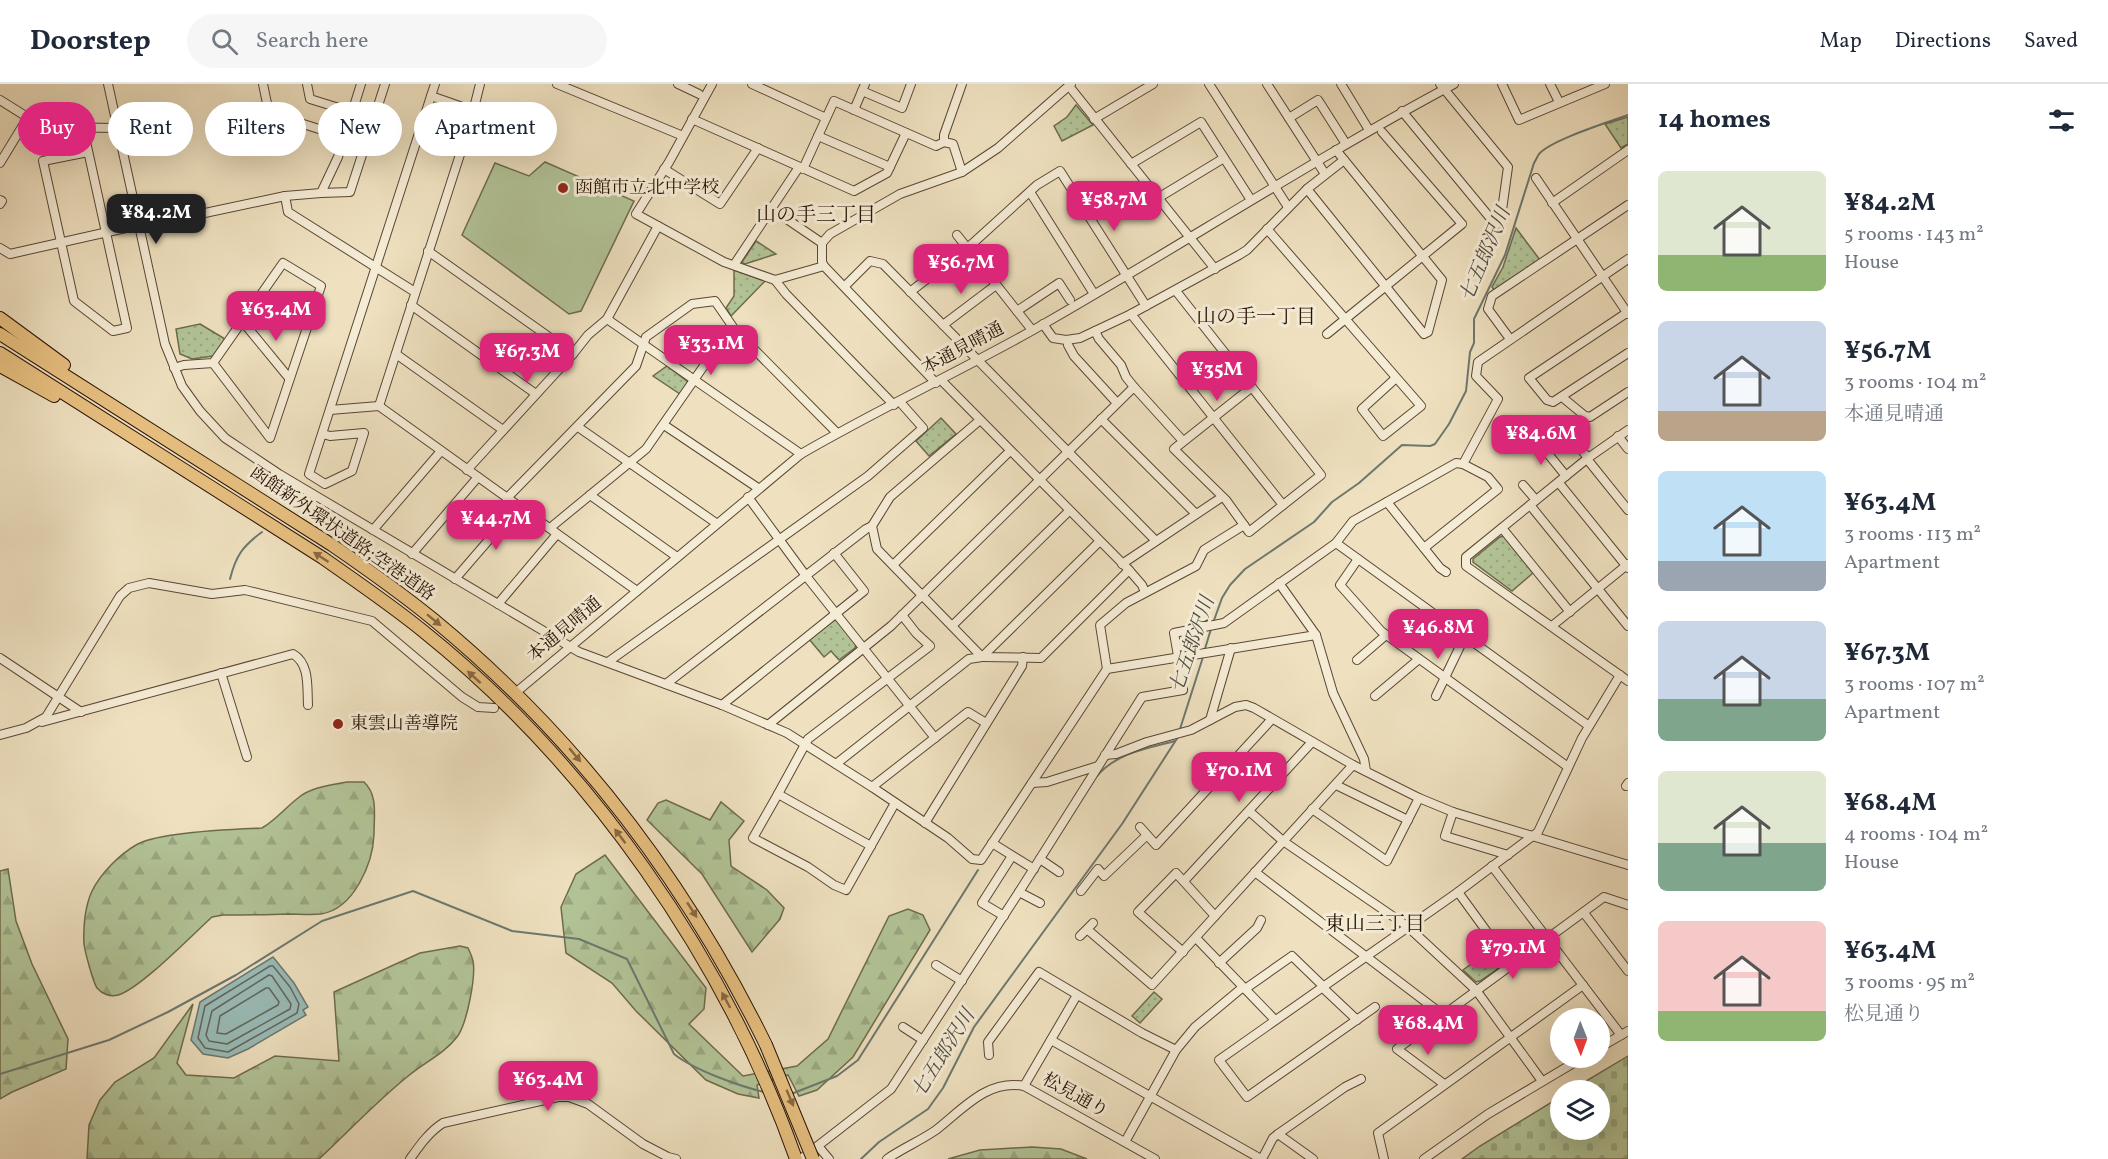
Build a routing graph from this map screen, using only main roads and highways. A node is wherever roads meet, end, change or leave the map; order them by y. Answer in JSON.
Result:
{"nodes":[{"id":1,"x":0,"y":318,"type":"edge"},
{"id":2,"x":0,"y":334,"type":"edge"},
{"id":3,"x":0,"y":353,"type":"edge"},
{"id":4,"x":0,"y":366,"type":"edge"},
{"id":5,"x":167,"y":459,"type":"junction"},
{"id":6,"x":222,"y":474,"type":"junction"},
{"id":7,"x":796,"y":1159,"type":"edge"},
{"id":8,"x":813,"y":1159,"type":"edge"}],
"edges":[{"from":1,"to":6,"type":"highway"},
{"from":2,"to":6,"type":"highway","name":"函館新外環状道路;空港道路"},
{"from":3,"to":5,"type":"highway","name":"函館新外環状道路;空港道路"},
{"from":4,"to":5,"type":"highway"},
{"from":7,"to":5,"type":"highway","name":"函館新外環状道路;空港道路","one_way":true},
{"from":6,"to":8,"type":"highway","name":"函館新外環状道路;空港道路","one_way":true,"bridge":true}]}
